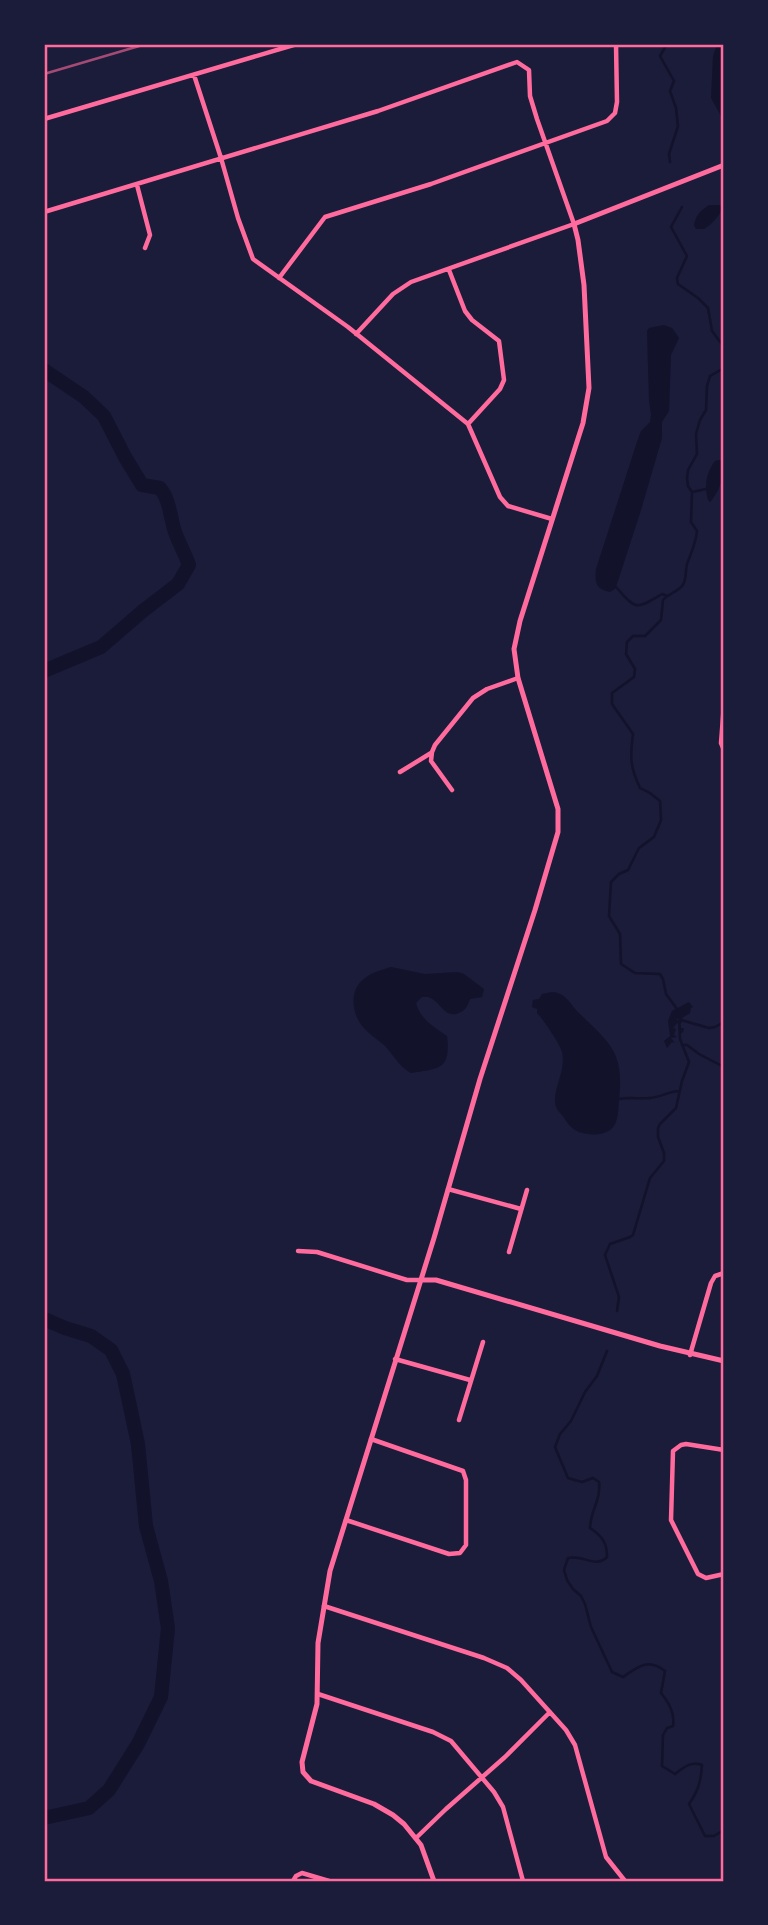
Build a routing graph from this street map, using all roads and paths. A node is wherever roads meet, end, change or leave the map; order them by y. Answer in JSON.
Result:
{"nodes":[{"id":1,"x":297,"y":44,"type":"edge"},
{"id":2,"x":616,"y":44,"type":"edge"},
{"id":3,"x":194,"y":75,"type":"junction"},
{"id":4,"x":44,"y":119,"type":"edge"},
{"id":5,"x":545,"y":143,"type":"junction"},
{"id":6,"x":221,"y":158,"type":"junction"},
{"id":7,"x":724,"y":165,"type":"edge"},
{"id":8,"x":137,"y":185,"type":"junction"},
{"id":9,"x":44,"y":212,"type":"edge"},
{"id":10,"x":574,"y":224,"type":"junction"},
{"id":11,"x":145,"y":248,"type":"dead end"},
{"id":12,"x":449,"y":270,"type":"junction"},
{"id":13,"x":279,"y":278,"type":"junction"},
{"id":14,"x":356,"y":334,"type":"junction"},
{"id":15,"x":468,"y":424,"type":"junction"},
{"id":16,"x":552,"y":519,"type":"junction"},
{"id":17,"x":518,"y":678,"type":"junction"},
{"id":18,"x":724,"y":704,"type":"edge"},
{"id":19,"x":724,"y":750,"type":"edge"},
{"id":20,"x":432,"y":752,"type":"junction"},
{"id":21,"x":400,"y":772,"type":"dead end"},
{"id":22,"x":452,"y":790,"type":"dead end"},
{"id":23,"x":448,"y":1189,"type":"junction"},
{"id":24,"x":527,"y":1190,"type":"dead end"},
{"id":25,"x":521,"y":1209,"type":"junction"},
{"id":26,"x":298,"y":1251,"type":"dead end"},
{"id":27,"x":509,"y":1252,"type":"dead end"},
{"id":28,"x":724,"y":1273,"type":"edge"},
{"id":29,"x":421,"y":1280,"type":"junction"},
{"id":30,"x":483,"y":1342,"type":"dead end"},
{"id":31,"x":690,"y":1354,"type":"junction"},
{"id":32,"x":395,"y":1359,"type":"junction"},
{"id":33,"x":724,"y":1361,"type":"edge"},
{"id":34,"x":470,"y":1380,"type":"junction"},
{"id":35,"x":459,"y":1420,"type":"dead end"},
{"id":36,"x":370,"y":1439,"type":"junction"},
{"id":37,"x":724,"y":1450,"type":"edge"},
{"id":38,"x":346,"y":1520,"type":"junction"},
{"id":39,"x":724,"y":1574,"type":"edge"},
{"id":40,"x":324,"y":1606,"type":"junction"},
{"id":41,"x":318,"y":1694,"type":"junction"},
{"id":42,"x":550,"y":1712,"type":"junction"},
{"id":43,"x":482,"y":1777,"type":"junction"},
{"id":44,"x":416,"y":1838,"type":"junction"},
{"id":45,"x":293,"y":1881,"type":"edge"},
{"id":46,"x":328,"y":1881,"type":"edge"},
{"id":47,"x":434,"y":1881,"type":"edge"},
{"id":48,"x":523,"y":1881,"type":"edge"},
{"id":49,"x":625,"y":1881,"type":"edge"}],
"edges":[{"from":1,"to":3,"type":"street"},
{"from":2,"to":5,"type":"street"},
{"from":3,"to":4,"type":"street"},
{"from":3,"to":6,"type":"street"},
{"from":5,"to":6,"type":"street"},
{"from":5,"to":10,"type":"street"},
{"from":5,"to":13,"type":"street"},
{"from":6,"to":8,"type":"street"},
{"from":6,"to":13,"type":"street"},
{"from":7,"to":10,"type":"street"},
{"from":8,"to":9,"type":"street"},
{"from":8,"to":11,"type":"street"},
{"from":10,"to":12,"type":"street"},
{"from":10,"to":16,"type":"street"},
{"from":12,"to":14,"type":"street"},
{"from":12,"to":15,"type":"street"},
{"from":13,"to":14,"type":"street"},
{"from":14,"to":15,"type":"street"},
{"from":15,"to":16,"type":"street"},
{"from":16,"to":17,"type":"street"},
{"from":17,"to":20,"type":"street"},
{"from":17,"to":23,"type":"street"},
{"from":18,"to":19,"type":"street"},
{"from":20,"to":21,"type":"street"},
{"from":20,"to":22,"type":"street"},
{"from":23,"to":25,"type":"street"},
{"from":23,"to":29,"type":"street"},
{"from":24,"to":25,"type":"street"},
{"from":25,"to":27,"type":"street"},
{"from":26,"to":29,"type":"street"},
{"from":28,"to":31,"type":"street"},
{"from":29,"to":31,"type":"street"},
{"from":29,"to":32,"type":"street"},
{"from":30,"to":34,"type":"street"},
{"from":31,"to":33,"type":"street"},
{"from":32,"to":34,"type":"street"},
{"from":32,"to":36,"type":"street"},
{"from":34,"to":35,"type":"street"},
{"from":36,"to":38,"type":"street"},
{"from":36,"to":38,"type":"street"},
{"from":37,"to":39,"type":"street"},
{"from":38,"to":40,"type":"street"},
{"from":40,"to":41,"type":"street"},
{"from":40,"to":42,"type":"street"},
{"from":41,"to":43,"type":"street"},
{"from":41,"to":44,"type":"street"},
{"from":42,"to":43,"type":"street"},
{"from":42,"to":49,"type":"street"},
{"from":43,"to":44,"type":"street"},
{"from":43,"to":48,"type":"street"},
{"from":44,"to":47,"type":"street"},
{"from":45,"to":46,"type":"street"}]}
